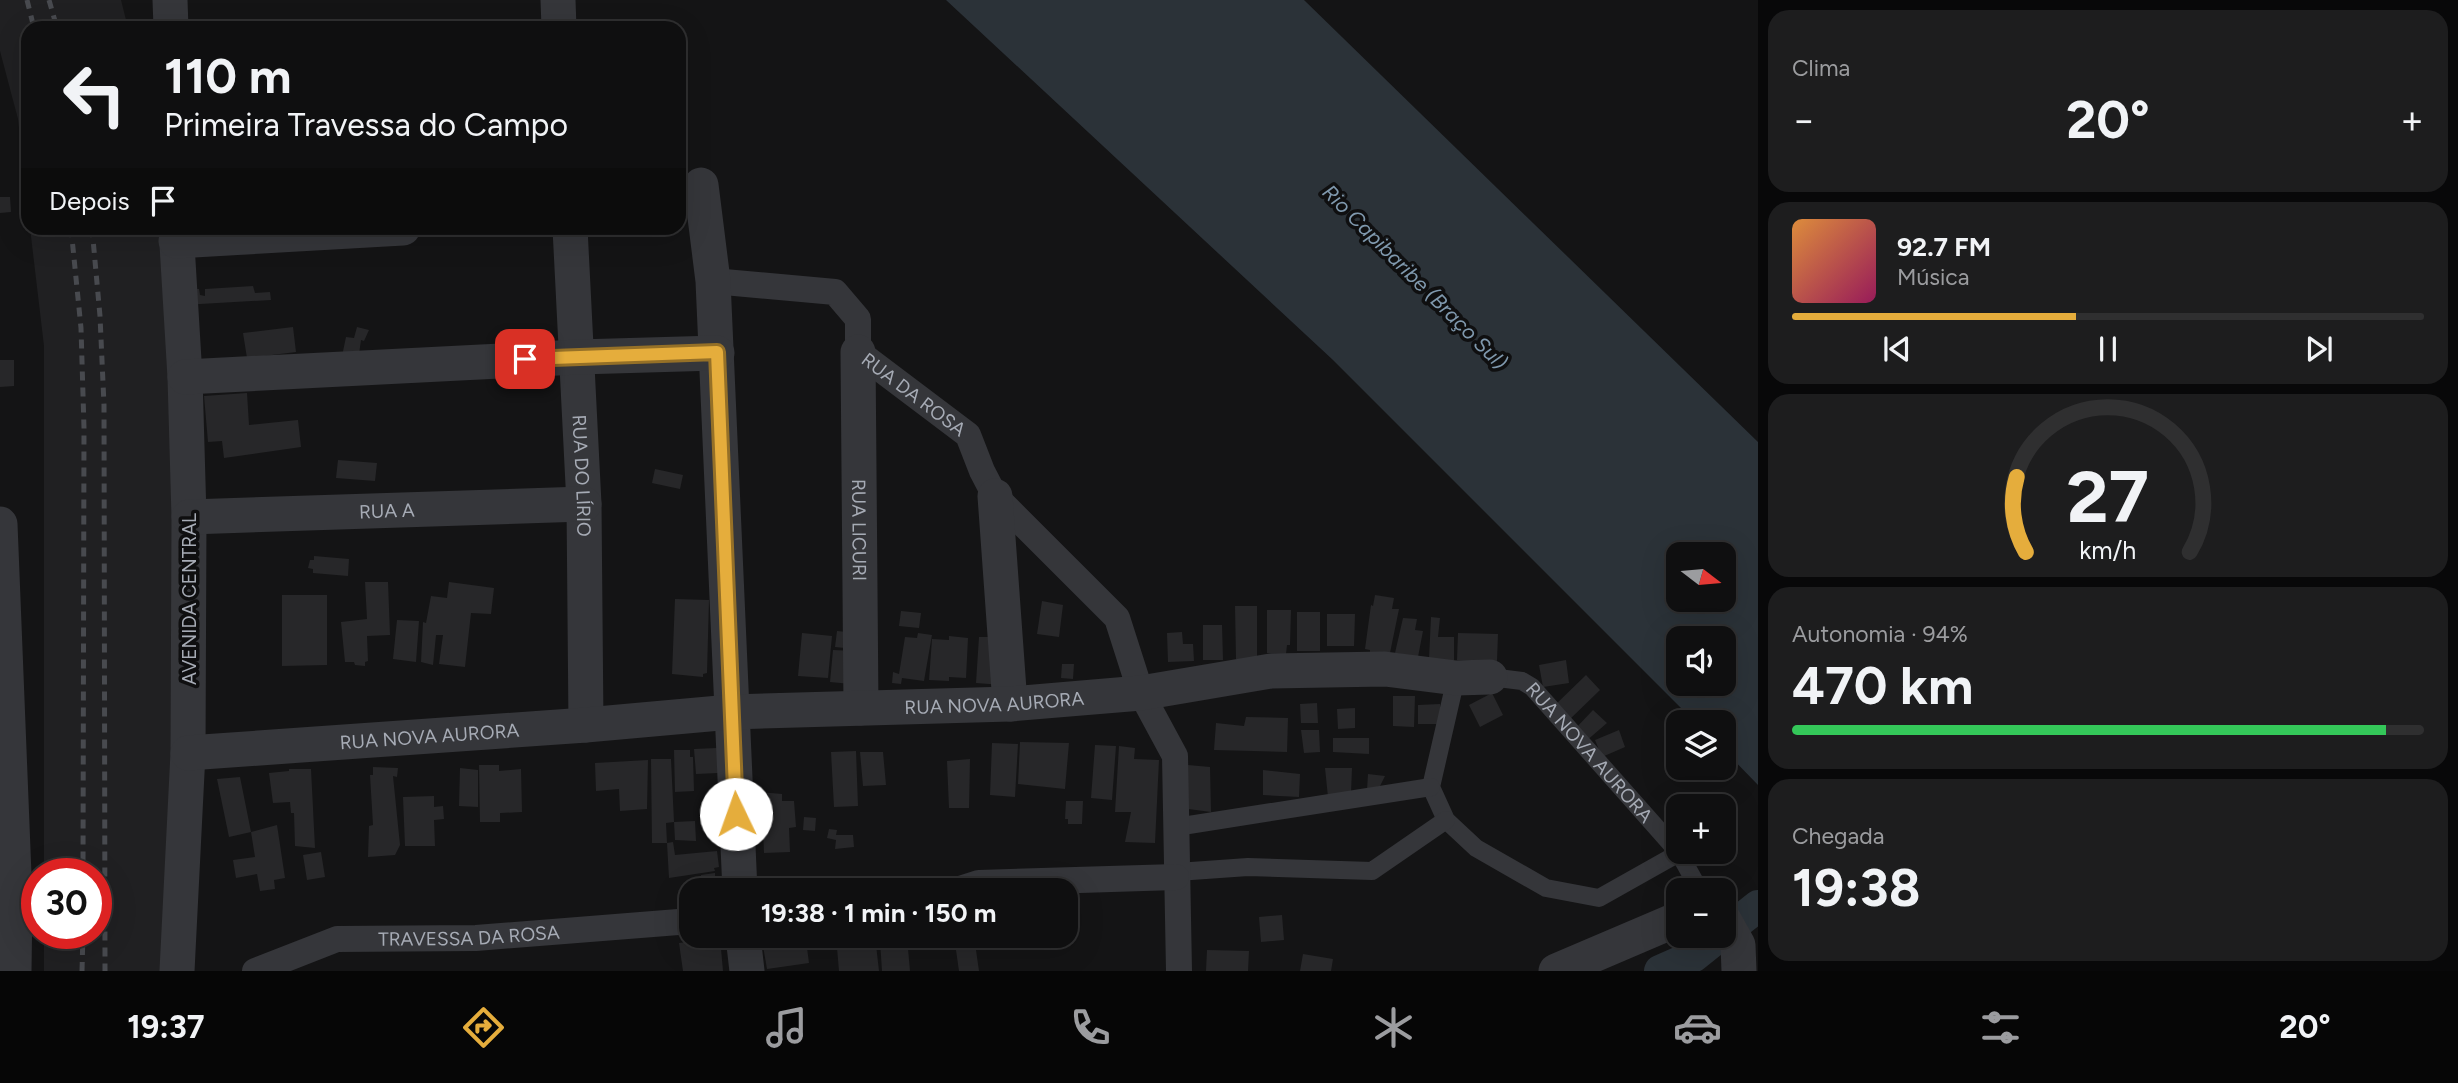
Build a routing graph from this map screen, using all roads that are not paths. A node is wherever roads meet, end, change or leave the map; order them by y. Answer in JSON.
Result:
{"nodes":[{"id":1,"x":170,"y":0,"type":"edge"},
{"id":2,"x":558,"y":0,"type":"edge"},
{"id":3,"x":171,"y":21,"type":"edge"},
{"id":4,"x":559,"y":21,"type":"edge"},
{"id":5,"x":701,"y":185,"type":"dead end"},
{"id":6,"x":176,"y":235,"type":"edge"},
{"id":7,"x":570,"y":235,"type":"edge"},
{"id":8,"x":713,"y":281,"type":"junction"},
{"id":9,"x":717,"y":352,"type":"junction"},
{"id":10,"x":858,"y":352,"type":"junction"},
{"id":11,"x":578,"y":357,"type":"junction"},
{"id":12,"x":185,"y":377,"type":"junction"},
{"id":13,"x":995,"y":496,"type":"junction"},
{"id":14,"x":584,"y":504,"type":"junction"},
{"id":15,"x":190,"y":517,"type":"junction"},
{"id":16,"x":0,"y":524,"type":"edge"},
{"id":17,"x":1473,"y":678,"type":"junction"},
{"id":18,"x":1141,"y":693,"type":"junction"},
{"id":19,"x":1010,"y":704,"type":"junction"},
{"id":20,"x":861,"y":708,"type":"junction"},
{"id":21,"x":732,"y":712,"type":"junction"},
{"id":22,"x":586,"y":725,"type":"junction"},
{"id":23,"x":188,"y":753,"type":"junction"},
{"id":24,"x":5,"y":765,"type":"edge"},
{"id":25,"x":1431,"y":787,"type":"junction"},
{"id":26,"x":1446,"y":820,"type":"junction"},
{"id":27,"x":1176,"y":827,"type":"junction"},
{"id":28,"x":1666,"y":838,"type":"edge"},
{"id":29,"x":1666,"y":860,"type":"edge"},
{"id":30,"x":1177,"y":874,"type":"junction"},
{"id":31,"x":739,"y":878,"type":"edge"},
{"id":32,"x":1078,"y":878,"type":"edge"},
{"id":33,"x":8,"y":900,"type":"edge"},
{"id":34,"x":679,"y":922,"type":"edge"},
{"id":35,"x":1666,"y":924,"type":"edge"},
{"id":36,"x":744,"y":948,"type":"edge"},
{"id":37,"x":14,"y":971,"type":"edge"},
{"id":38,"x":177,"y":971,"type":"edge"},
{"id":39,"x":255,"y":971,"type":"edge"},
{"id":40,"x":747,"y":971,"type":"edge"},
{"id":41,"x":1179,"y":971,"type":"edge"},
{"id":42,"x":1556,"y":971,"type":"edge"}],
"edges":[{"from":1,"to":3,"type":"street"},
{"from":2,"to":4,"type":"street"},
{"from":5,"to":8,"type":"street"},
{"from":6,"to":12,"type":"street","name":"AVENIDA CENTRAL"},
{"from":7,"to":11,"type":"street","name":"RUA DO LÍRIO"},
{"from":8,"to":9,"type":"street"},
{"from":8,"to":10,"type":"street","name":"RUA DA ROSA"},
{"from":9,"to":11,"type":"street"},
{"from":9,"to":21,"type":"street"},
{"from":10,"to":13,"type":"street","name":"RUA DA ROSA"},
{"from":10,"to":20,"type":"street","name":"RUA LICURI"},
{"from":11,"to":12,"type":"street"},
{"from":11,"to":14,"type":"street","name":"RUA DO LÍRIO"},
{"from":12,"to":15,"type":"street","name":"AVENIDA CENTRAL"},
{"from":13,"to":18,"type":"street","name":"RUA DA ROSA"},
{"from":13,"to":19,"type":"street"},
{"from":14,"to":15,"type":"street","name":"RUA A"},
{"from":14,"to":22,"type":"street","name":"RUA DO LÍRIO"},
{"from":15,"to":23,"type":"street","name":"AVENIDA CENTRAL"},
{"from":16,"to":24,"type":"street"},
{"from":17,"to":18,"type":"street","name":"RUA NOVA AURORA"},
{"from":17,"to":25,"type":"lane"},
{"from":17,"to":28,"type":"lane","name":"RUA NOVA AURORA"},
{"from":18,"to":19,"type":"street","name":"RUA NOVA AURORA"},
{"from":18,"to":27,"type":"street","name":"RUA DA ROSA"},
{"from":19,"to":20,"type":"street","name":"RUA NOVA AURORA"},
{"from":20,"to":21,"type":"street","name":"RUA NOVA AURORA"},
{"from":21,"to":22,"type":"street","name":"RUA NOVA AURORA"},
{"from":21,"to":31,"type":"street"},
{"from":22,"to":23,"type":"street","name":"RUA NOVA AURORA"},
{"from":23,"to":38,"type":"street","name":"AVENIDA CENTRAL"},
{"from":24,"to":33,"type":"street"},
{"from":25,"to":26,"type":"lane"},
{"from":25,"to":27,"type":"lane"},
{"from":26,"to":29,"type":"lane"},
{"from":26,"to":30,"type":"lane"},
{"from":27,"to":30,"type":"street","name":"RUA DA ROSA"},
{"from":30,"to":32,"type":"street"},
{"from":30,"to":41,"type":"street","name":"RUA DA ROSA"},
{"from":33,"to":37,"type":"street"},
{"from":34,"to":39,"type":"street","name":"TRAVESSA DA ROSA"},
{"from":35,"to":42,"type":"street"},
{"from":36,"to":40,"type":"street"}]}
